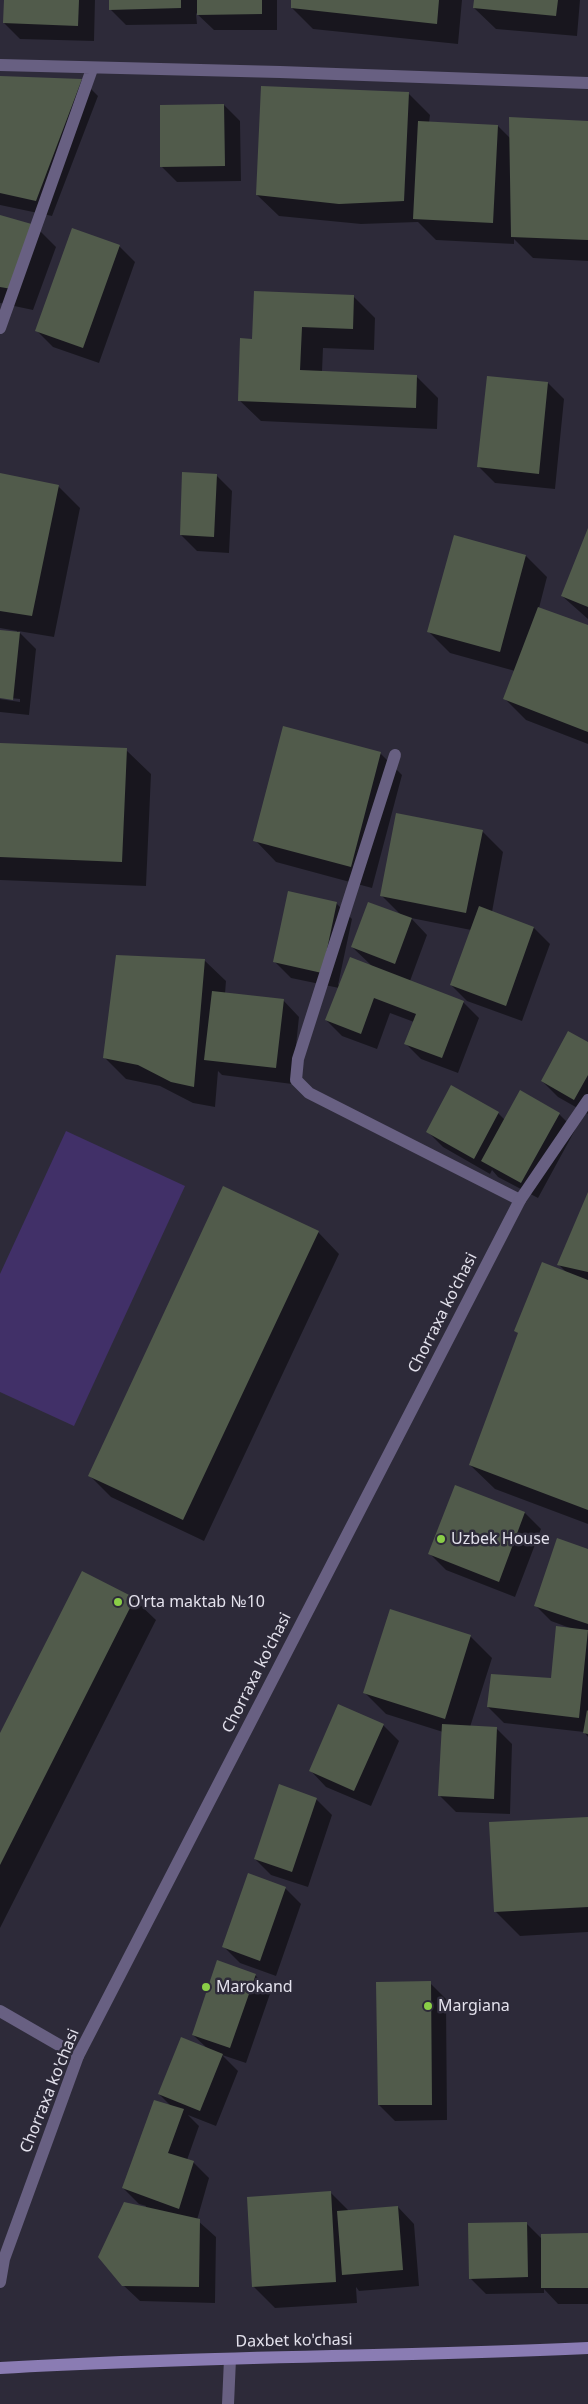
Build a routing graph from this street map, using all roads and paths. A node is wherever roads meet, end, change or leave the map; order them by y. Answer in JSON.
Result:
{"nodes":[{"id":1,"x":0,"y":65,"type":"edge"},
{"id":2,"x":92,"y":69,"type":"junction"},
{"id":3,"x":588,"y":83,"type":"edge"},
{"id":4,"x":0,"y":328,"type":"edge"},
{"id":5,"x":395,"y":755,"type":"dead end"},
{"id":6,"x":588,"y":1100,"type":"edge"},
{"id":7,"x":520,"y":1200,"type":"junction"},
{"id":8,"x":0,"y":2011,"type":"edge"},
{"id":9,"x":78,"y":2056,"type":"junction"},
{"id":10,"x":2,"y":2259,"type":"edge"},
{"id":11,"x":0,"y":2282,"type":"edge"},
{"id":12,"x":588,"y":2348,"type":"edge"},
{"id":13,"x":230,"y":2359,"type":"junction"},
{"id":14,"x":0,"y":2368,"type":"edge"},
{"id":15,"x":228,"y":2404,"type":"edge"}],
"edges":[{"from":1,"to":2,"type":"street"},
{"from":2,"to":3,"type":"street"},
{"from":2,"to":4,"type":"street"},
{"from":5,"to":7,"type":"street"},
{"from":6,"to":7,"type":"street","name":"Chorraxa ko'chasi"},
{"from":7,"to":9,"type":"street","name":"Chorraxa ko'chasi"},
{"from":8,"to":9,"type":"street"},
{"from":9,"to":10,"type":"street","name":"Chorraxa ko'chasi"},
{"from":10,"to":11,"type":"street","name":"Chorraxa ko'chasi"},
{"from":12,"to":13,"type":"main road","name":"Daxbet ko'chasi"},
{"from":13,"to":14,"type":"main road","name":"Daxbet ko'chasi"},
{"from":13,"to":15,"type":"street"}]}
